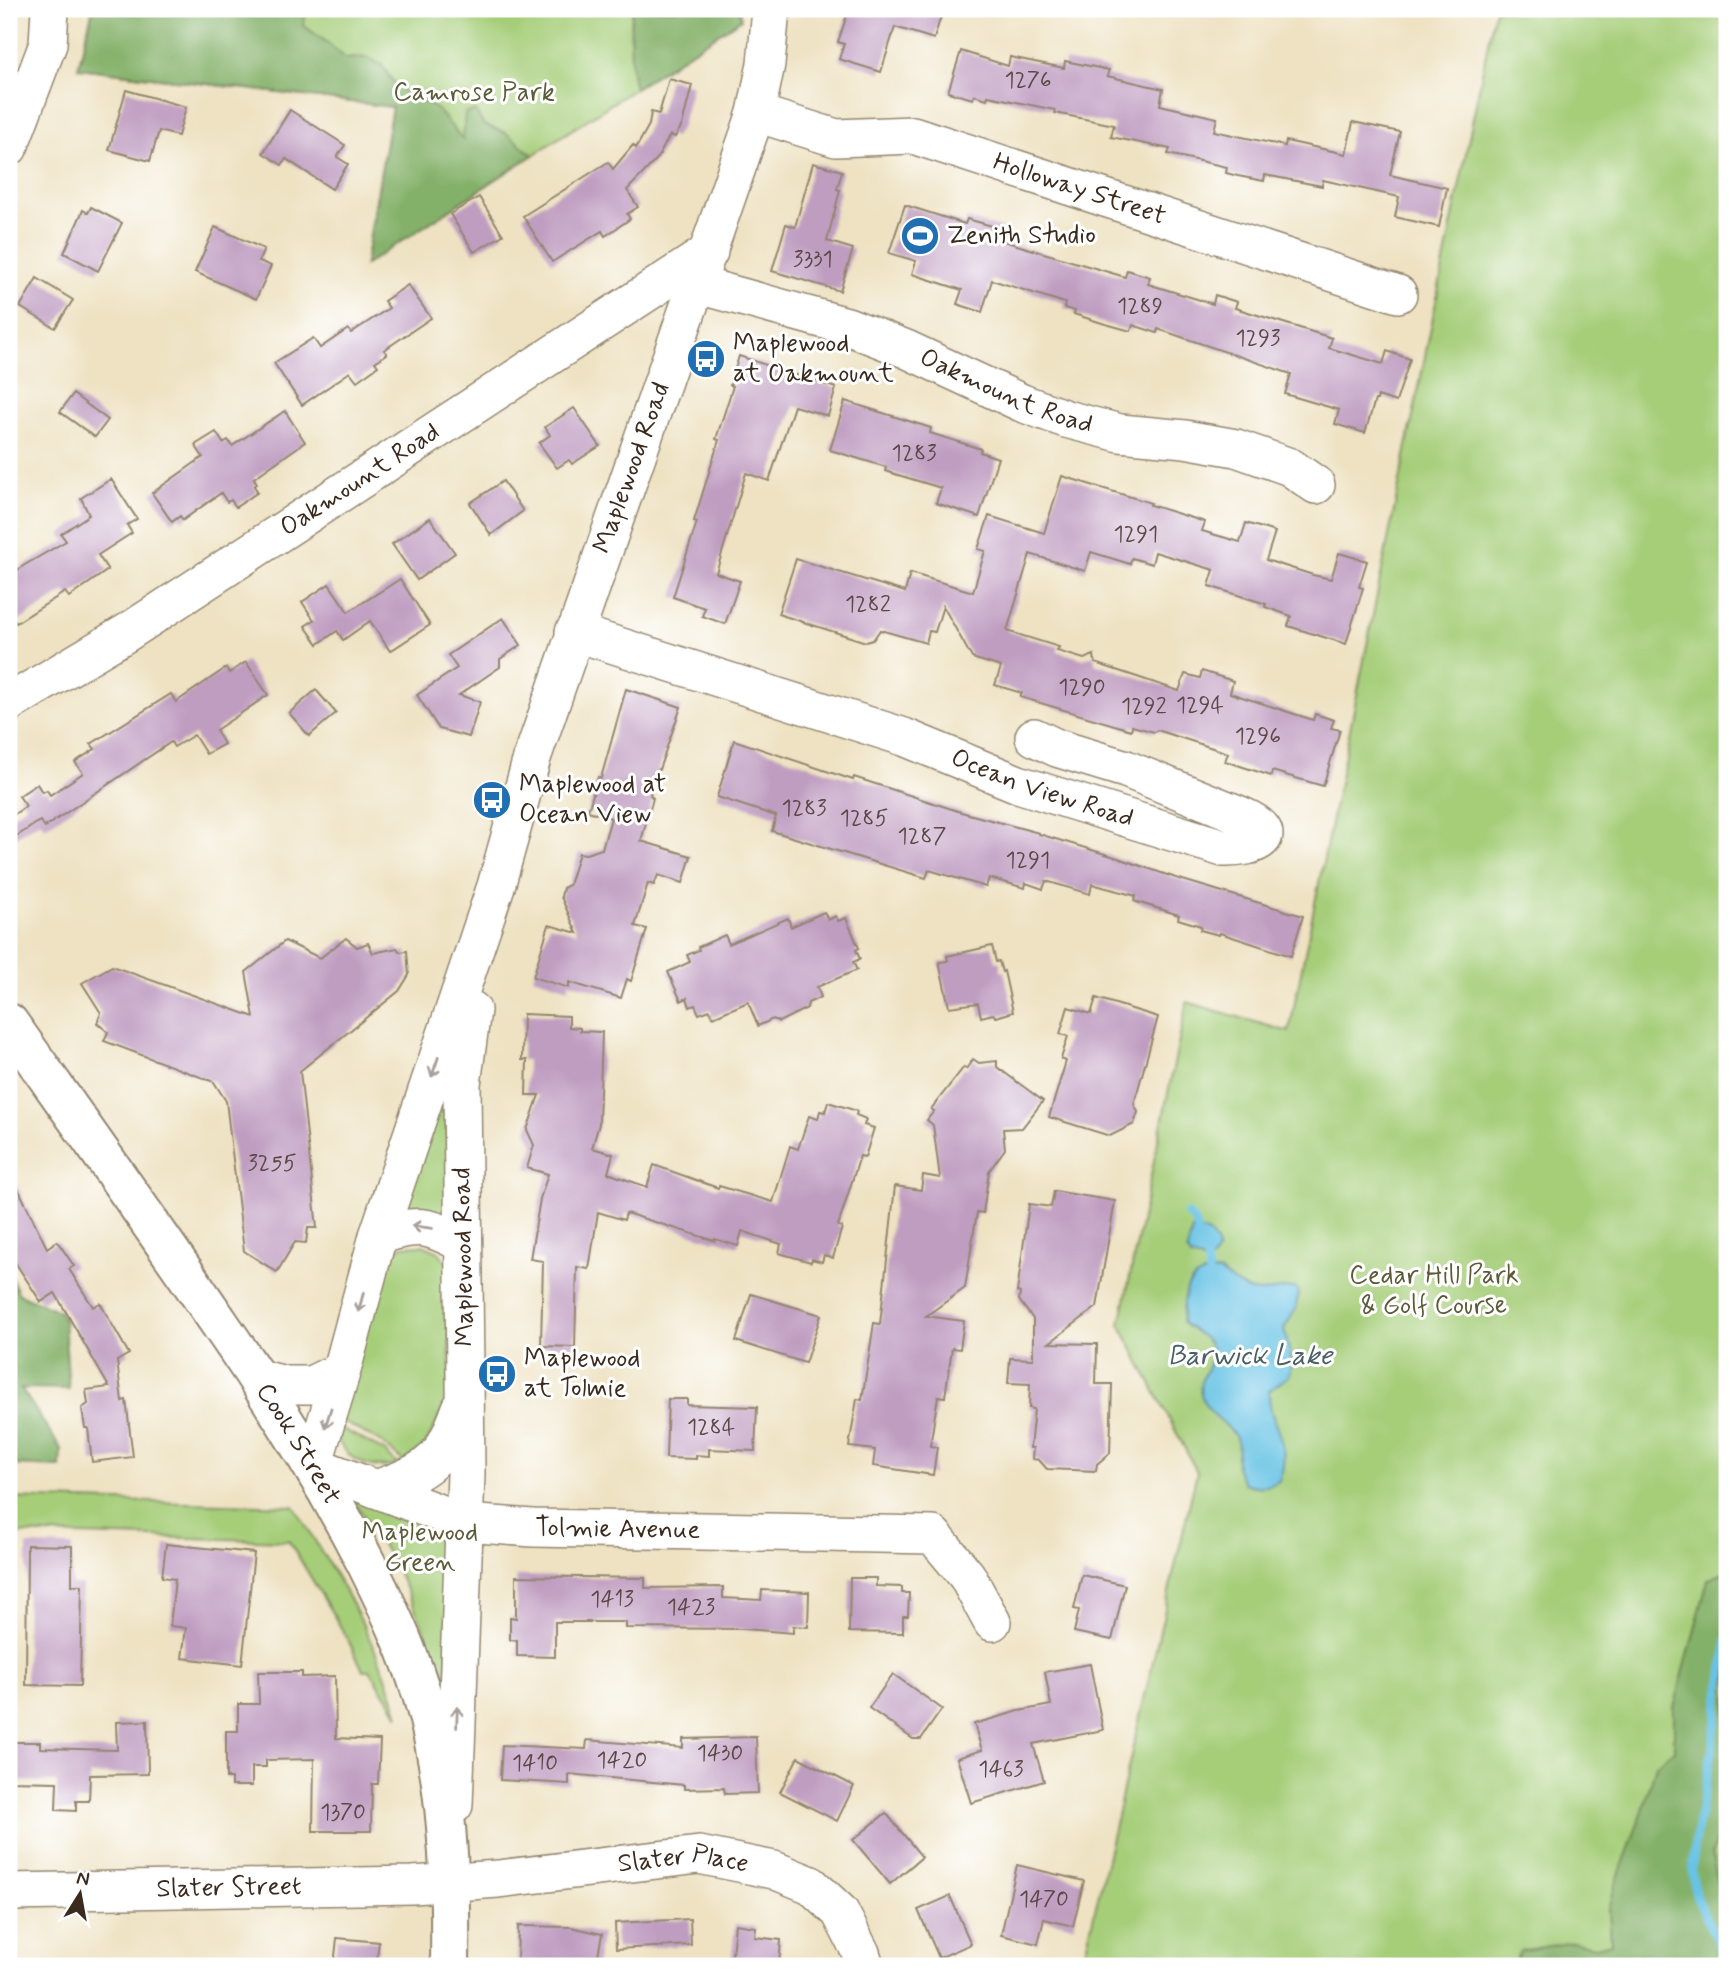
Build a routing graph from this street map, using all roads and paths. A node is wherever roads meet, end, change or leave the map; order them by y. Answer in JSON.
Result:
{"nodes":[{"id":1,"x":50,"y":9,"type":"edge"},
{"id":2,"x":771,"y":9,"type":"edge"},
{"id":3,"x":756,"y":113,"type":"junction"},
{"id":4,"x":9,"y":148,"type":"edge"},
{"id":5,"x":703,"y":268,"type":"junction"},
{"id":6,"x":1398,"y":294,"type":"dead end"},
{"id":7,"x":1316,"y":485,"type":"dead end"},
{"id":8,"x":574,"y":632,"type":"junction"},
{"id":9,"x":9,"y":703,"type":"edge"},
{"id":10,"x":1034,"y":737,"type":"dead end"},
{"id":11,"x":496,"y":886,"type":"junction"},
{"id":12,"x":9,"y":1023,"type":"edge"},
{"id":13,"x":378,"y":1236,"type":"junction"},
{"id":14,"x":463,"y":1244,"type":"junction"},
{"id":15,"x":342,"y":1370,"type":"junction"},
{"id":16,"x":257,"y":1378,"type":"junction"},
{"id":17,"x":466,"y":1395,"type":"junction"},
{"id":18,"x":313,"y":1465,"type":"junction"},
{"id":19,"x":466,"y":1474,"type":"junction"},
{"id":20,"x":376,"y":1489,"type":"junction"},
{"id":21,"x":465,"y":1523,"type":"junction"},
{"id":22,"x":533,"y":1528,"type":"junction"},
{"id":23,"x":992,"y":1622,"type":"dead end"},
{"id":24,"x":451,"y":1883,"type":"junction"},
{"id":25,"x":9,"y":1892,"type":"edge"},
{"id":26,"x":450,"y":1966,"type":"edge"},
{"id":27,"x":865,"y":1966,"type":"edge"}],
"edges":[{"from":1,"to":4,"type":"street"},
{"from":2,"to":3,"type":"street","name":"Maplewood Road"},
{"from":3,"to":5,"type":"street","name":"Maplewood Road"},
{"from":3,"to":6,"type":"street","name":"Holloway Street"},
{"from":5,"to":7,"type":"street","name":"Oakmount Road"},
{"from":5,"to":8,"type":"street","name":"Maplewood Road"},
{"from":5,"to":9,"type":"street","name":"Oakmount Road"},
{"from":8,"to":10,"type":"street","name":"Ocean View Road"},
{"from":8,"to":11,"type":"street","name":"Maplewood Road"},
{"from":11,"to":13,"type":"street","name":"Maplewood Road","one_way":true},
{"from":11,"to":14,"type":"street","name":"Maplewood Road"},
{"from":12,"to":16,"type":"main road","name":"Cook Street"},
{"from":14,"to":13,"type":"street","one_way":true},
{"from":13,"to":15,"type":"street","name":"Maplewood Road","one_way":true},
{"from":14,"to":17,"type":"street","name":"Maplewood Road"},
{"from":15,"to":16,"type":"street"},
{"from":15,"to":18,"type":"street","name":"Maplewood Road","one_way":true},
{"from":16,"to":18,"type":"main road","name":"Cook Street"},
{"from":17,"to":19,"type":"street","name":"Maplewood Road"},
{"from":17,"to":20,"type":"street"},
{"from":18,"to":20,"type":"street","name":"Tolmie Avenue"},
{"from":18,"to":24,"type":"main road","name":"Cook Street"},
{"from":19,"to":21,"type":"street","name":"Maplewood Road"},
{"from":19,"to":22,"type":"street"},
{"from":20,"to":21,"type":"street","name":"Tolmie Avenue"},
{"from":21,"to":22,"type":"street","name":"Tolmie Avenue"},
{"from":24,"to":21,"type":"street","name":"Maplewood Road","one_way":true},
{"from":22,"to":23,"type":"street","name":"Tolmie Avenue"},
{"from":24,"to":25,"type":"street","name":"Slater Street"},
{"from":24,"to":26,"type":"main road","name":"Cook Street"},
{"from":24,"to":27,"type":"street","name":"Slater Place"}]}
